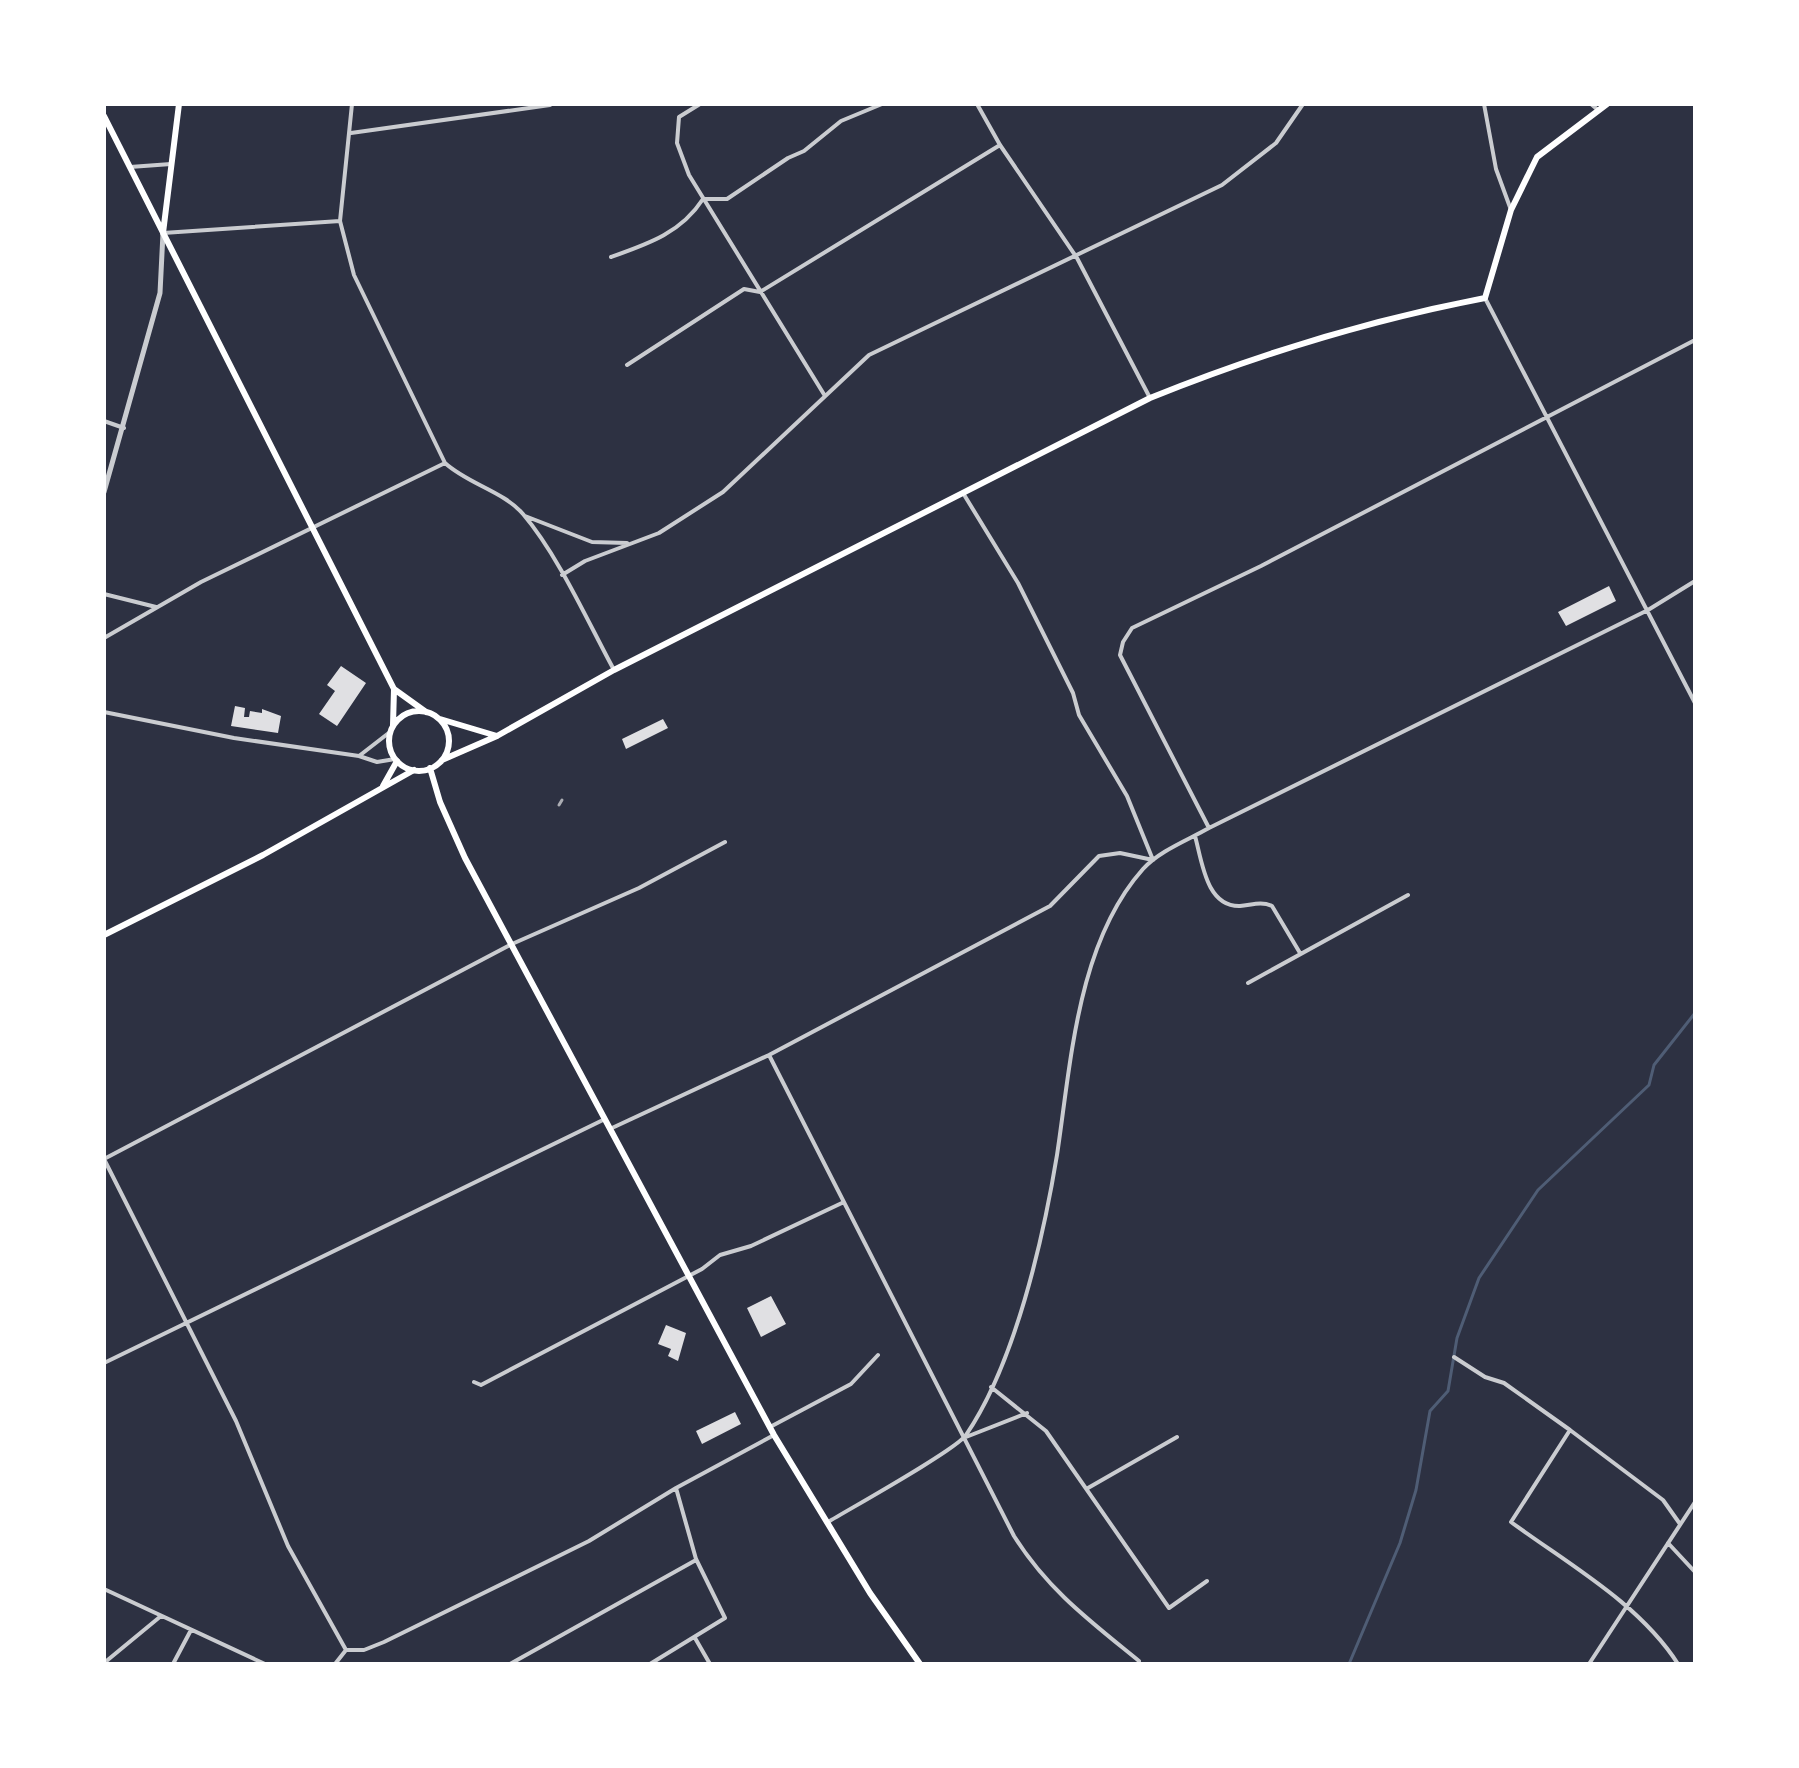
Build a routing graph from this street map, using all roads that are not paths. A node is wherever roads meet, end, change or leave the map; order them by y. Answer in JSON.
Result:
{"nodes":[{"id":1,"x":179,"y":104,"type":"edge"},
{"id":2,"x":352,"y":104,"type":"edge"},
{"id":3,"x":700,"y":104,"type":"edge"},
{"id":4,"x":882,"y":104,"type":"edge"},
{"id":5,"x":977,"y":104,"type":"edge"},
{"id":6,"x":1303,"y":104,"type":"edge"},
{"id":7,"x":1484,"y":104,"type":"edge"},
{"id":8,"x":1591,"y":104,"type":"edge"},
{"id":9,"x":1607,"y":104,"type":"edge"},
{"id":10,"x":550,"y":105,"type":"edge"},
{"id":11,"x":501,"y":107,"type":"edge"},
{"id":12,"x":1598,"y":110,"type":"junction"},
{"id":13,"x":104,"y":116,"type":"edge"},
{"id":14,"x":351,"y":133,"type":"junction"},
{"id":15,"x":1000,"y":145,"type":"junction"},
{"id":16,"x":171,"y":164,"type":"junction"},
{"id":17,"x":130,"y":167,"type":"junction"},
{"id":18,"x":703,"y":199,"type":"junction"},
{"id":19,"x":1511,"y":210,"type":"junction"},
{"id":20,"x":340,"y":221,"type":"junction"},
{"id":21,"x":163,"y":233,"type":"junction"},
{"id":22,"x":611,"y":257,"type":"dead end"},
{"id":23,"x":1077,"y":258,"type":"junction"},
{"id":24,"x":760,"y":292,"type":"junction"},
{"id":25,"x":1485,"y":298,"type":"junction"},
{"id":26,"x":1695,"y":340,"type":"edge"},
{"id":27,"x":627,"y":365,"type":"dead end"},
{"id":28,"x":825,"y":396,"type":"junction"},
{"id":29,"x":1150,"y":398,"type":"junction"},
{"id":30,"x":1547,"y":419,"type":"junction"},
{"id":31,"x":104,"y":421,"type":"edge"},
{"id":32,"x":124,"y":428,"type":"junction"},
{"id":33,"x":445,"y":463,"type":"junction"},
{"id":34,"x":104,"y":492,"type":"edge"},
{"id":35,"x":963,"y":493,"type":"junction"},
{"id":36,"x":523,"y":515,"type":"junction"},
{"id":37,"x":310,"y":527,"type":"junction"},
{"id":38,"x":629,"y":543,"type":"junction"},
{"id":39,"x":562,"y":575,"type":"junction"},
{"id":40,"x":1695,"y":581,"type":"edge"},
{"id":41,"x":104,"y":594,"type":"edge"},
{"id":42,"x":158,"y":607,"type":"junction"},
{"id":43,"x":1648,"y":610,"type":"junction"},
{"id":44,"x":104,"y":638,"type":"edge"},
{"id":45,"x":614,"y":670,"type":"junction"},
{"id":46,"x":394,"y":689,"type":"junction"},
{"id":47,"x":1695,"y":703,"type":"edge"},
{"id":48,"x":104,"y":712,"type":"edge"},
{"id":49,"x":426,"y":712,"type":"junction"},
{"id":50,"x":440,"y":719,"type":"junction"},
{"id":51,"x":392,"y":728,"type":"junction"},
{"id":52,"x":497,"y":736,"type":"junction"},
{"id":53,"x":359,"y":756,"type":"junction"},
{"id":54,"x":396,"y":760,"type":"junction"},
{"id":55,"x":442,"y":760,"type":"junction"},
{"id":56,"x":430,"y":768,"type":"junction"},
{"id":57,"x":414,"y":770,"type":"junction"},
{"id":58,"x":382,"y":788,"type":"junction"},
{"id":59,"x":1209,"y":828,"type":"junction"},
{"id":60,"x":1195,"y":836,"type":"junction"},
{"id":61,"x":725,"y":842,"type":"dead end"},
{"id":62,"x":1153,"y":860,"type":"junction"},
{"id":63,"x":1408,"y":895,"type":"dead end"},
{"id":64,"x":104,"y":935,"type":"edge"},
{"id":65,"x":512,"y":944,"type":"junction"},
{"id":66,"x":1300,"y":953,"type":"junction"},
{"id":67,"x":1248,"y":983,"type":"dead end"},
{"id":68,"x":769,"y":1055,"type":"junction"},
{"id":69,"x":607,"y":1118,"type":"junction"},
{"id":70,"x":612,"y":1128,"type":"junction"},
{"id":71,"x":844,"y":1202,"type":"junction"},
{"id":72,"x":690,"y":1275,"type":"junction"},
{"id":73,"x":188,"y":1322,"type":"junction"},
{"id":74,"x":878,"y":1355,"type":"dead end"},
{"id":75,"x":1454,"y":1357,"type":"dead end"},
{"id":76,"x":104,"y":1363,"type":"edge"},
{"id":77,"x":474,"y":1382,"type":"dead end"},
{"id":78,"x":991,"y":1387,"type":"junction"},
{"id":79,"x":1027,"y":1413,"type":"junction"},
{"id":80,"x":770,"y":1427,"type":"junction"},
{"id":81,"x":1570,"y":1430,"type":"junction"},
{"id":82,"x":774,"y":1435,"type":"junction"},
{"id":83,"x":1177,"y":1437,"type":"dead end"},
{"id":84,"x":964,"y":1438,"type":"junction"},
{"id":85,"x":676,"y":1488,"type":"junction"},
{"id":86,"x":1088,"y":1488,"type":"junction"},
{"id":87,"x":1695,"y":1502,"type":"edge"},
{"id":88,"x":828,"y":1522,"type":"junction"},
{"id":89,"x":1680,"y":1524,"type":"junction"},
{"id":90,"x":1668,"y":1543,"type":"junction"},
{"id":91,"x":696,"y":1559,"type":"junction"},
{"id":92,"x":1695,"y":1572,"type":"edge"},
{"id":93,"x":1207,"y":1581,"type":"dead end"},
{"id":94,"x":104,"y":1589,"type":"edge"},
{"id":95,"x":1626,"y":1606,"type":"junction"},
{"id":96,"x":161,"y":1616,"type":"junction"},
{"id":97,"x":191,"y":1630,"type":"junction"},
{"id":98,"x":694,"y":1638,"type":"junction"},
{"id":99,"x":346,"y":1650,"type":"junction"},
{"id":100,"x":1139,"y":1661,"type":"dead end"},
{"id":101,"x":104,"y":1663,"type":"edge"},
{"id":102,"x":173,"y":1664,"type":"edge"},
{"id":103,"x":265,"y":1664,"type":"edge"},
{"id":104,"x":335,"y":1664,"type":"edge"},
{"id":105,"x":510,"y":1664,"type":"edge"},
{"id":106,"x":650,"y":1664,"type":"edge"},
{"id":107,"x":710,"y":1664,"type":"edge"},
{"id":108,"x":920,"y":1664,"type":"edge"},
{"id":109,"x":1589,"y":1664,"type":"edge"},
{"id":110,"x":1678,"y":1664,"type":"edge"}],
"edges":[{"from":1,"to":16,"type":"main road"},
{"from":2,"to":14,"type":"street"},
{"from":3,"to":18,"type":"street"},
{"from":4,"to":18,"type":"street"},
{"from":5,"to":15,"type":"street"},
{"from":6,"to":23,"type":"street"},
{"from":7,"to":19,"type":"street"},
{"from":8,"to":12,"type":"street"},
{"from":9,"to":12,"type":"main road"},
{"from":10,"to":11,"type":"street"},
{"from":11,"to":14,"type":"street"},
{"from":12,"to":19,"type":"main road"},
{"from":13,"to":17,"type":"main road"},
{"from":14,"to":20,"type":"street"},
{"from":15,"to":23,"type":"street"},
{"from":15,"to":24,"type":"street"},
{"from":16,"to":17,"type":"street"},
{"from":16,"to":21,"type":"main road"},
{"from":17,"to":21,"type":"main road"},
{"from":18,"to":22,"type":"street"},
{"from":18,"to":24,"type":"street"},
{"from":19,"to":25,"type":"main road"},
{"from":20,"to":21,"type":"street"},
{"from":20,"to":33,"type":"street"},
{"from":21,"to":32,"type":"street"},
{"from":21,"to":37,"type":"main road"},
{"from":23,"to":28,"type":"street"},
{"from":23,"to":29,"type":"street"},
{"from":24,"to":27,"type":"street"},
{"from":24,"to":28,"type":"street"},
{"from":25,"to":29,"type":"main road"},
{"from":25,"to":30,"type":"street"},
{"from":26,"to":30,"type":"street"},
{"from":28,"to":38,"type":"street"},
{"from":29,"to":35,"type":"main road"},
{"from":30,"to":43,"type":"street"},
{"from":30,"to":59,"type":"street"},
{"from":31,"to":32,"type":"street"},
{"from":32,"to":34,"type":"street"},
{"from":33,"to":36,"type":"street"},
{"from":33,"to":37,"type":"street"},
{"from":35,"to":45,"type":"main road"},
{"from":35,"to":62,"type":"street"},
{"from":36,"to":38,"type":"street"},
{"from":36,"to":39,"type":"street"},
{"from":37,"to":42,"type":"street"},
{"from":37,"to":46,"type":"main road"},
{"from":38,"to":39,"type":"street"},
{"from":39,"to":45,"type":"street"},
{"from":40,"to":43,"type":"street"},
{"from":41,"to":42,"type":"street"},
{"from":42,"to":44,"type":"street"},
{"from":43,"to":47,"type":"street"},
{"from":43,"to":59,"type":"street"},
{"from":45,"to":52,"type":"main road"},
{"from":46,"to":49,"type":"main road"},
{"from":46,"to":51,"type":"main road"},
{"from":48,"to":53,"type":"street"},
{"from":49,"to":50,"type":"main road"},
{"from":49,"to":51,"type":"main road"},
{"from":50,"to":52,"type":"main road"},
{"from":50,"to":55,"type":"main road"},
{"from":51,"to":53,"type":"street"},
{"from":51,"to":54,"type":"main road"},
{"from":52,"to":55,"type":"main road"},
{"from":53,"to":54,"type":"street"},
{"from":54,"to":57,"type":"main road"},
{"from":54,"to":58,"type":"main road"},
{"from":55,"to":56,"type":"main road"},
{"from":56,"to":57,"type":"main road"},
{"from":56,"to":65,"type":"main road"},
{"from":57,"to":58,"type":"main road"},
{"from":58,"to":64,"type":"main road"},
{"from":59,"to":60,"type":"street"},
{"from":60,"to":62,"type":"street"},
{"from":60,"to":66,"type":"street"},
{"from":61,"to":65,"type":"street"},
{"from":62,"to":68,"type":"street"},
{"from":62,"to":78,"type":"street"},
{"from":63,"to":66,"type":"street"},
{"from":65,"to":69,"type":"main road"},
{"from":65,"to":73,"type":"street"},
{"from":66,"to":67,"type":"street"},
{"from":68,"to":70,"type":"street"},
{"from":68,"to":71,"type":"street"},
{"from":69,"to":70,"type":"main road"},
{"from":69,"to":73,"type":"street"},
{"from":70,"to":72,"type":"main road"},
{"from":71,"to":72,"type":"street"},
{"from":71,"to":84,"type":"street"},
{"from":72,"to":77,"type":"street"},
{"from":72,"to":80,"type":"main road"},
{"from":73,"to":76,"type":"street"},
{"from":73,"to":99,"type":"street"},
{"from":74,"to":80,"type":"street"},
{"from":75,"to":81,"type":"street"},
{"from":78,"to":79,"type":"street"},
{"from":78,"to":84,"type":"street"},
{"from":79,"to":84,"type":"street"},
{"from":79,"to":86,"type":"street"},
{"from":80,"to":82,"type":"main road"},
{"from":81,"to":89,"type":"street"},
{"from":81,"to":95,"type":"street"},
{"from":82,"to":85,"type":"street"},
{"from":82,"to":88,"type":"main road"},
{"from":83,"to":86,"type":"street"},
{"from":84,"to":88,"type":"street"},
{"from":84,"to":100,"type":"street"},
{"from":85,"to":91,"type":"street"},
{"from":85,"to":99,"type":"street"},
{"from":86,"to":93,"type":"street"},
{"from":87,"to":89,"type":"street"},
{"from":88,"to":108,"type":"main road"},
{"from":89,"to":90,"type":"street"},
{"from":90,"to":92,"type":"street"},
{"from":90,"to":95,"type":"street"},
{"from":91,"to":98,"type":"street"},
{"from":91,"to":105,"type":"street"},
{"from":94,"to":96,"type":"street"},
{"from":95,"to":109,"type":"street"},
{"from":95,"to":110,"type":"street"},
{"from":96,"to":97,"type":"street"},
{"from":96,"to":101,"type":"street"},
{"from":97,"to":102,"type":"street"},
{"from":97,"to":103,"type":"street"},
{"from":98,"to":106,"type":"street"},
{"from":98,"to":107,"type":"street"},
{"from":99,"to":104,"type":"street"}]}
